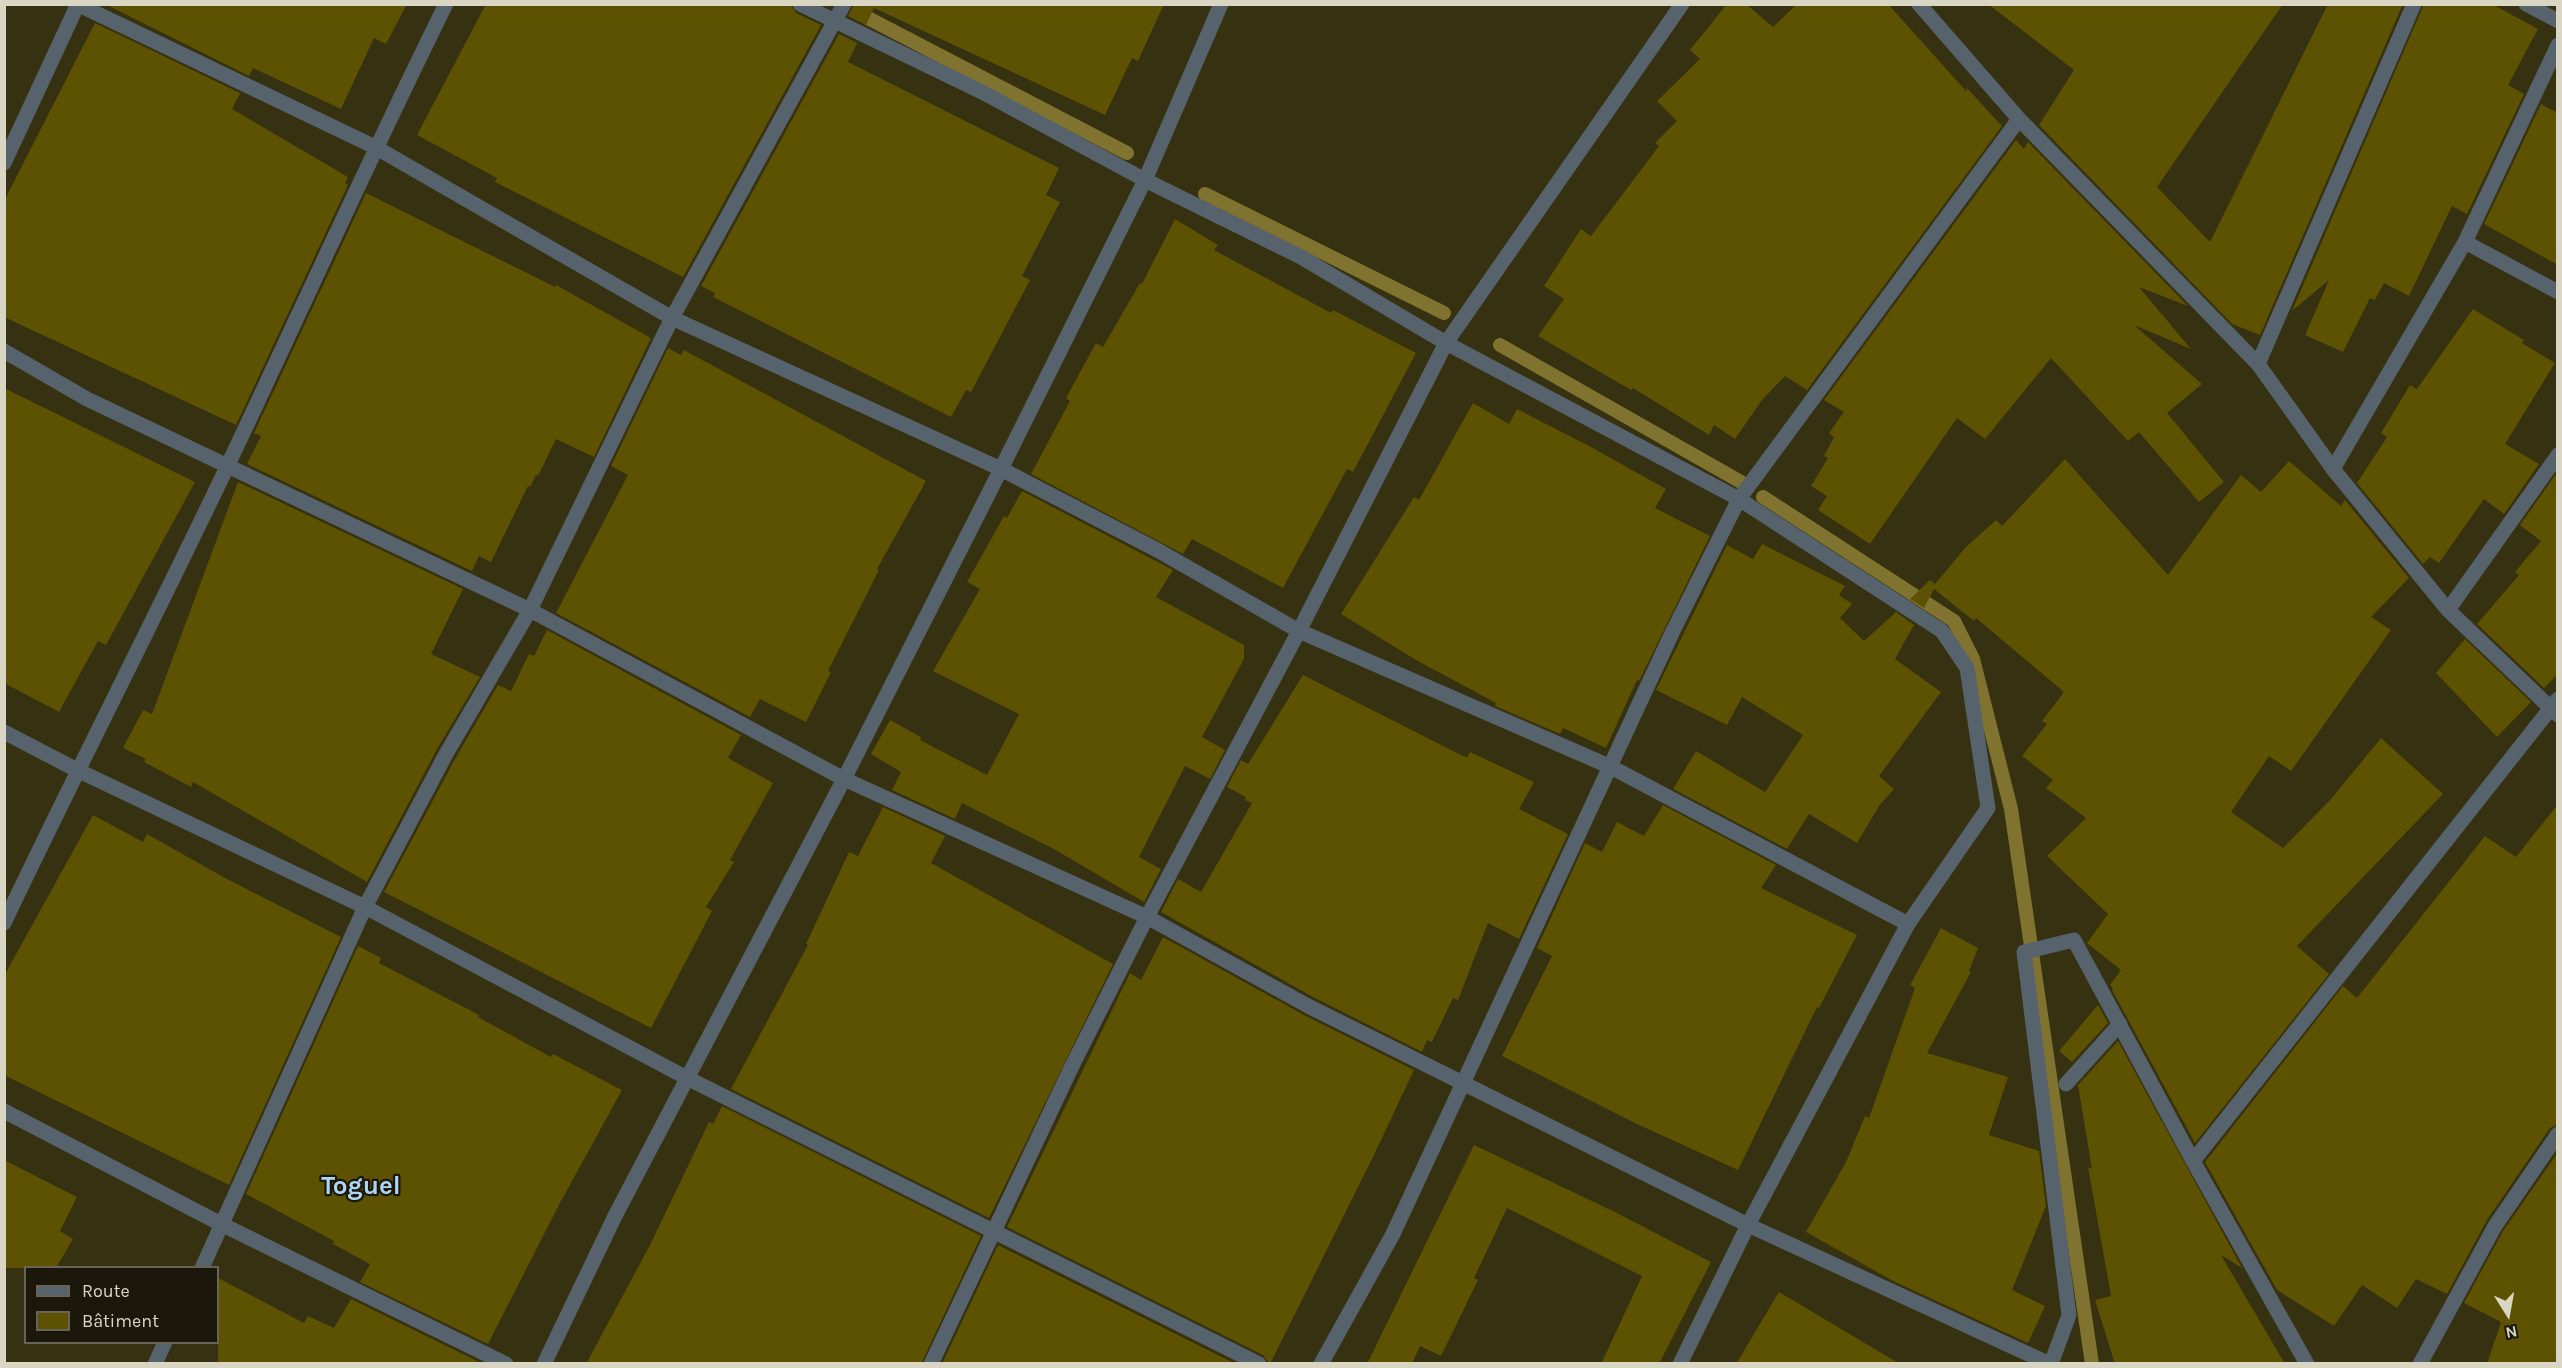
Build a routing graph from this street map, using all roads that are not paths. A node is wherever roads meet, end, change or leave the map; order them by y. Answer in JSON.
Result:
{"nodes":[{"id":1,"x":446,"y":4,"type":"edge"},
{"id":2,"x":800,"y":4,"type":"edge"},
{"id":3,"x":844,"y":4,"type":"edge"},
{"id":4,"x":1221,"y":4,"type":"edge"},
{"id":5,"x":1682,"y":4,"type":"edge"},
{"id":6,"x":1919,"y":4,"type":"edge"},
{"id":7,"x":2414,"y":4,"type":"edge"},
{"id":8,"x":2526,"y":4,"type":"edge"},
{"id":9,"x":77,"y":5,"type":"edge"},
{"id":10,"x":2558,"y":21,"type":"edge"},
{"id":11,"x":835,"y":23,"type":"junction"},
{"id":12,"x":2558,"y":45,"type":"edge"},
{"id":13,"x":2019,"y":119,"type":"junction"},
{"id":14,"x":375,"y":147,"type":"junction"},
{"id":15,"x":4,"y":163,"type":"edge"},
{"id":16,"x":1145,"y":180,"type":"junction"},
{"id":17,"x":2465,"y":242,"type":"junction"},
{"id":18,"x":2558,"y":292,"type":"edge"},
{"id":19,"x":672,"y":318,"type":"junction"},
{"id":20,"x":1446,"y":343,"type":"junction"},
{"id":21,"x":4,"y":351,"type":"edge"},
{"id":22,"x":2258,"y":364,"type":"junction"},
{"id":23,"x":2558,"y":455,"type":"edge"},
{"id":24,"x":227,"y":467,"type":"junction"},
{"id":25,"x":1001,"y":469,"type":"junction"},
{"id":26,"x":2333,"y":469,"type":"junction"},
{"id":27,"x":1739,"y":499,"type":"junction"},
{"id":28,"x":530,"y":610,"type":"junction"},
{"id":29,"x":2448,"y":610,"type":"junction"},
{"id":30,"x":1299,"y":631,"type":"junction"},
{"id":31,"x":2555,"y":707,"type":"edge"},
{"id":32,"x":4,"y":732,"type":"edge"},
{"id":33,"x":1611,"y":767,"type":"junction"},
{"id":34,"x":76,"y":770,"type":"junction"},
{"id":35,"x":844,"y":778,"type":"junction"},
{"id":36,"x":365,"y":907,"type":"junction"},
{"id":37,"x":1147,"y":917,"type":"junction"},
{"id":38,"x":4,"y":923,"type":"edge"},
{"id":39,"x":1908,"y":924,"type":"junction"},
{"id":40,"x":2120,"y":1024,"type":"junction"},
{"id":41,"x":687,"y":1078,"type":"junction"},
{"id":42,"x":1461,"y":1084,"type":"junction"},
{"id":43,"x":2066,"y":1084,"type":"dead end"},
{"id":44,"x":4,"y":1111,"type":"edge"},
{"id":45,"x":2558,"y":1134,"type":"edge"},
{"id":46,"x":2193,"y":1161,"type":"junction"},
{"id":47,"x":223,"y":1225,"type":"junction"},
{"id":48,"x":1748,"y":1226,"type":"junction"},
{"id":49,"x":995,"y":1230,"type":"junction"},
{"id":50,"x":203,"y":1266,"type":"edge"},
{"id":51,"x":164,"y":1344,"type":"edge"},
{"id":52,"x":155,"y":1364,"type":"edge"},
{"id":53,"x":506,"y":1364,"type":"edge"},
{"id":54,"x":544,"y":1364,"type":"edge"},
{"id":55,"x":931,"y":1364,"type":"edge"},
{"id":56,"x":1259,"y":1364,"type":"edge"},
{"id":57,"x":1321,"y":1364,"type":"edge"},
{"id":58,"x":1680,"y":1364,"type":"edge"},
{"id":59,"x":2050,"y":1364,"type":"edge"},
{"id":60,"x":2307,"y":1364,"type":"edge"},
{"id":61,"x":2420,"y":1364,"type":"edge"}],
"edges":[{"from":1,"to":14,"type":"street"},
{"from":2,"to":11,"type":"street"},
{"from":3,"to":11,"type":"street"},
{"from":4,"to":16,"type":"street"},
{"from":5,"to":20,"type":"street"},
{"from":6,"to":13,"type":"street"},
{"from":7,"to":22,"type":"street"},
{"from":8,"to":10,"type":"street"},
{"from":9,"to":14,"type":"street"},
{"from":9,"to":15,"type":"street"},
{"from":11,"to":16,"type":"street"},
{"from":11,"to":19,"type":"street"},
{"from":12,"to":17,"type":"street"},
{"from":13,"to":22,"type":"street"},
{"from":13,"to":27,"type":"street"},
{"from":14,"to":19,"type":"street"},
{"from":14,"to":24,"type":"street"},
{"from":16,"to":20,"type":"street"},
{"from":16,"to":25,"type":"street"},
{"from":17,"to":18,"type":"street"},
{"from":17,"to":26,"type":"street"},
{"from":19,"to":25,"type":"street"},
{"from":19,"to":28,"type":"street"},
{"from":20,"to":27,"type":"street"},
{"from":20,"to":30,"type":"street"},
{"from":21,"to":24,"type":"street"},
{"from":22,"to":26,"type":"street"},
{"from":23,"to":29,"type":"street"},
{"from":24,"to":28,"type":"street"},
{"from":24,"to":34,"type":"street"},
{"from":25,"to":30,"type":"street"},
{"from":25,"to":35,"type":"street"},
{"from":26,"to":29,"type":"street"},
{"from":27,"to":33,"type":"street"},
{"from":27,"to":39,"type":"street"},
{"from":28,"to":35,"type":"street"},
{"from":28,"to":36,"type":"street"},
{"from":29,"to":31,"type":"street"},
{"from":30,"to":33,"type":"street"},
{"from":30,"to":37,"type":"street"},
{"from":31,"to":46,"type":"street"},
{"from":32,"to":34,"type":"street"},
{"from":33,"to":39,"type":"street"},
{"from":33,"to":42,"type":"street"},
{"from":34,"to":36,"type":"street"},
{"from":34,"to":38,"type":"street"},
{"from":35,"to":37,"type":"street"},
{"from":35,"to":41,"type":"street"},
{"from":36,"to":41,"type":"street"},
{"from":36,"to":47,"type":"street"},
{"from":37,"to":42,"type":"street"},
{"from":37,"to":49,"type":"street"},
{"from":39,"to":48,"type":"street"},
{"from":40,"to":43,"type":"street"},
{"from":40,"to":46,"type":"street"},
{"from":40,"to":59,"type":"street"},
{"from":41,"to":49,"type":"street"},
{"from":41,"to":54,"type":"street"},
{"from":42,"to":48,"type":"street"},
{"from":42,"to":57,"type":"street"},
{"from":44,"to":47,"type":"street"},
{"from":45,"to":61,"type":"street"},
{"from":46,"to":60,"type":"street"},
{"from":47,"to":50,"type":"street"},
{"from":47,"to":53,"type":"street"},
{"from":48,"to":58,"type":"street"},
{"from":48,"to":59,"type":"street"},
{"from":49,"to":55,"type":"street"},
{"from":49,"to":56,"type":"street"},
{"from":51,"to":52,"type":"street"}]}
